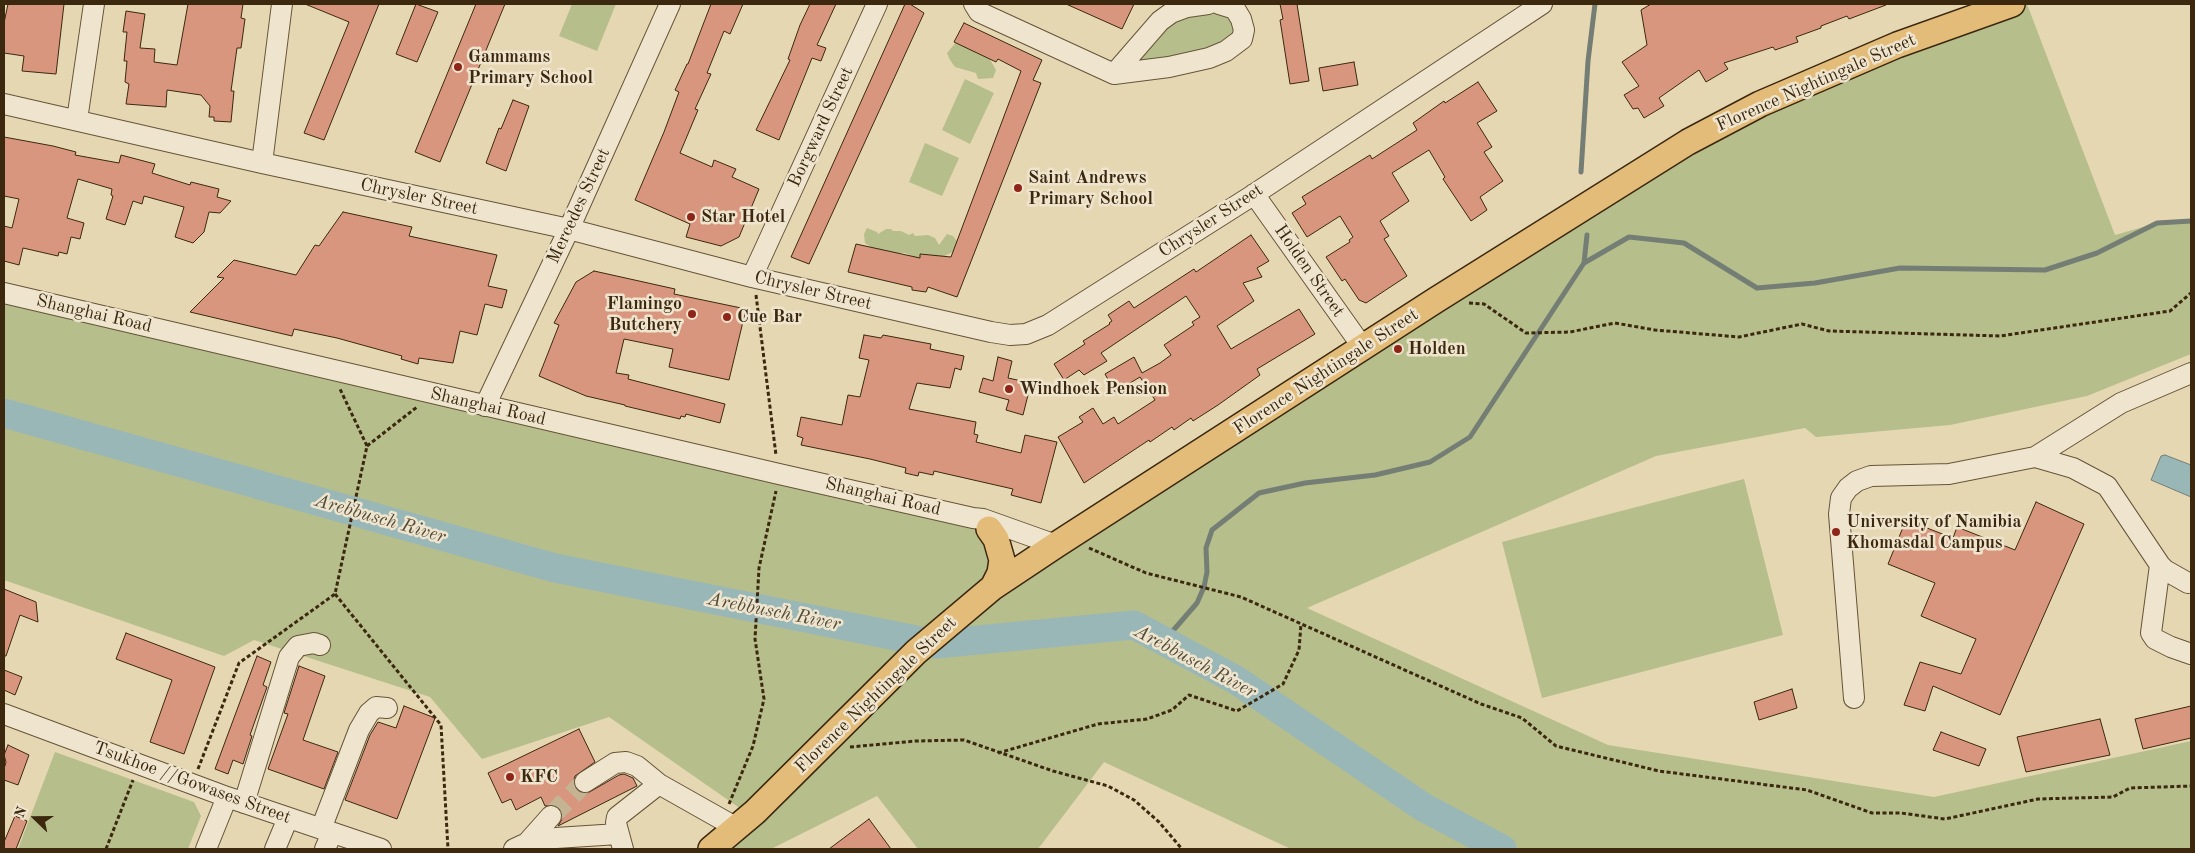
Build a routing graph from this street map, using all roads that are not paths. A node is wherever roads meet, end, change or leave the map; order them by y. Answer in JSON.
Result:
{"nodes":[{"id":1,"x":94,"y":4,"type":"edge"},
{"id":2,"x":282,"y":4,"type":"edge"},
{"id":3,"x":670,"y":4,"type":"edge"},
{"id":4,"x":877,"y":4,"type":"edge"},
{"id":5,"x":974,"y":4,"type":"edge"},
{"id":6,"x":1208,"y":4,"type":"edge"},
{"id":7,"x":1219,"y":4,"type":"edge"},
{"id":8,"x":1542,"y":4,"type":"edge"},
{"id":9,"x":2012,"y":4,"type":"edge"},
{"id":10,"x":1514,"y":11,"type":"edge"},
{"id":11,"x":1114,"y":74,"type":"junction"},
{"id":12,"x":4,"y":104,"type":"edge"},
{"id":13,"x":78,"y":120,"type":"junction"},
{"id":14,"x":262,"y":163,"type":"junction"},
{"id":15,"x":1254,"y":194,"type":"junction"},
{"id":16,"x":568,"y":229,"type":"junction"},
{"id":17,"x":752,"y":277,"type":"junction"},
{"id":18,"x":4,"y":293,"type":"edge"},
{"id":19,"x":1364,"y":349,"type":"junction"},
{"id":20,"x":2191,"y":373,"type":"edge"},
{"id":21,"x":484,"y":406,"type":"junction"},
{"id":22,"x":2035,"y":457,"type":"junction"},
{"id":23,"x":981,"y":524,"type":"junction"},
{"id":24,"x":1056,"y":546,"type":"junction"},
{"id":25,"x":2160,"y":565,"type":"junction"},
{"id":26,"x":2188,"y":583,"type":"dead end"},
{"id":27,"x":993,"y":587,"type":"junction"},
{"id":28,"x":320,"y":645,"type":"dead end"},
{"id":29,"x":2191,"y":654,"type":"edge"},
{"id":30,"x":1854,"y":698,"type":"dead end"},
{"id":31,"x":387,"y":708,"type":"dead end"},
{"id":32,"x":4,"y":714,"type":"edge"},
{"id":33,"x":585,"y":782,"type":"tunnel mouth"},
{"id":34,"x":659,"y":784,"type":"junction"},
{"id":35,"x":236,"y":800,"type":"junction"},
{"id":36,"x":550,"y":816,"type":"tunnel mouth"},
{"id":37,"x":288,"y":818,"type":"junction"},
{"id":38,"x":730,"y":824,"type":"junction"},
{"id":39,"x":326,"y":837,"type":"edge"},
{"id":40,"x":620,"y":842,"type":"edge"},
{"id":41,"x":521,"y":846,"type":"edge"},
{"id":42,"x":206,"y":849,"type":"edge"},
{"id":43,"x":275,"y":849,"type":"edge"},
{"id":44,"x":381,"y":849,"type":"edge"},
{"id":45,"x":711,"y":849,"type":"edge"}],
"edges":[{"from":1,"to":13,"type":"street"},
{"from":2,"to":14,"type":"street"},
{"from":3,"to":16,"type":"street","name":"Mercedes Street"},
{"from":4,"to":17,"type":"street","name":"Borgward Street"},
{"from":5,"to":11,"type":"street"},
{"from":6,"to":11,"type":"street"},
{"from":7,"to":11,"type":"street"},
{"from":8,"to":10,"type":"street","name":"Chrysler Street"},
{"from":9,"to":19,"type":"main road","name":"Florence Nightingale Street"},
{"from":10,"to":15,"type":"street","name":"Chrysler Street"},
{"from":12,"to":13,"type":"street","name":"Chrysler Street"},
{"from":13,"to":14,"type":"street","name":"Chrysler Street"},
{"from":14,"to":16,"type":"street","name":"Chrysler Street"},
{"from":15,"to":17,"type":"street","name":"Chrysler Street"},
{"from":15,"to":19,"type":"street","name":"Holden Street"},
{"from":16,"to":17,"type":"street","name":"Chrysler Street"},
{"from":16,"to":21,"type":"street","name":"Mercedes Street"},
{"from":18,"to":21,"type":"street","name":"Shanghai Road"},
{"from":19,"to":24,"type":"main road","name":"Florence Nightingale Street"},
{"from":20,"to":22,"type":"street"},
{"from":21,"to":23,"type":"street","name":"Shanghai Road"},
{"from":22,"to":25,"type":"street"},
{"from":22,"to":30,"type":"street"},
{"from":23,"to":24,"type":"street","name":"Shanghai Road"},
{"from":23,"to":27,"type":"main road"},
{"from":24,"to":27,"type":"main road","name":"Florence Nightingale Street"},
{"from":25,"to":26,"type":"street"},
{"from":25,"to":29,"type":"street"},
{"from":27,"to":38,"type":"main road","name":"Florence Nightingale Street"},
{"from":28,"to":35,"type":"street"},
{"from":31,"to":39,"type":"street"},
{"from":32,"to":35,"type":"street","name":"Tsukhoe //Gowases Street"},
{"from":33,"to":34,"type":"street"},
{"from":34,"to":38,"type":"street"},
{"from":34,"to":40,"type":"street"},
{"from":35,"to":37,"type":"street","name":"Tsukhoe //Gowases Street"},
{"from":35,"to":42,"type":"street"},
{"from":36,"to":41,"type":"street"},
{"from":37,"to":39,"type":"street","name":"Tsukhoe //Gowases Street"},
{"from":37,"to":43,"type":"street"},
{"from":38,"to":45,"type":"main road","name":"Florence Nightingale Street"},
{"from":39,"to":44,"type":"street","name":"Tsukhoe //Gowases Street"},
{"from":40,"to":41,"type":"street"}]}
